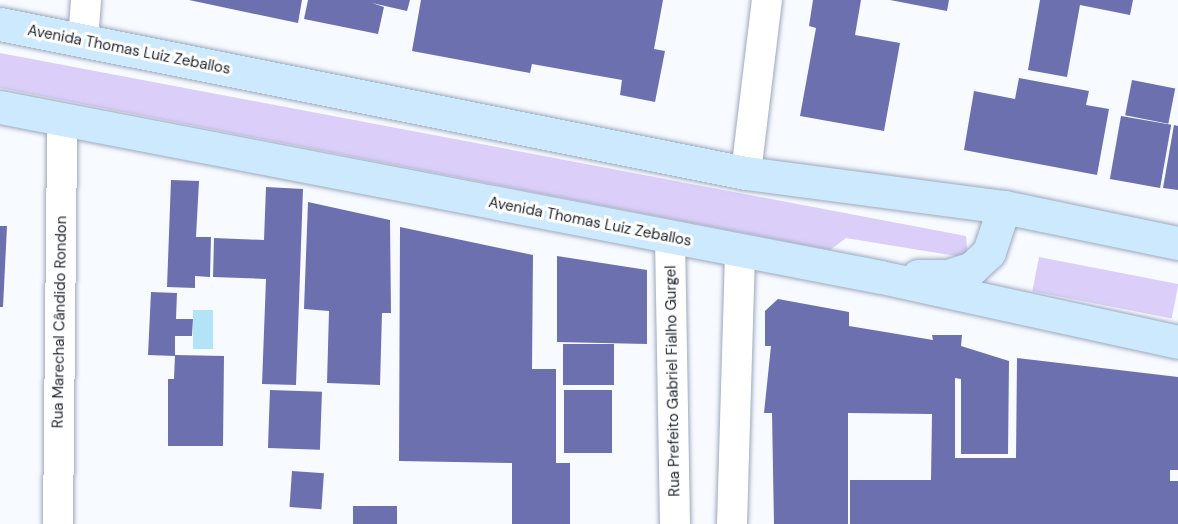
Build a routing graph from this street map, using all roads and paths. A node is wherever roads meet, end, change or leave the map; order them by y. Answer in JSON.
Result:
{"nodes":[{"id":1,"x":86,"y":0,"type":"edge"},
{"id":2,"x":767,"y":0,"type":"edge"},
{"id":3,"x":0,"y":24,"type":"edge"},
{"id":4,"x":83,"y":40,"type":"junction"},
{"id":5,"x":0,"y":107,"type":"edge"},
{"id":6,"x":62,"y":120,"type":"junction"},
{"id":7,"x":746,"y":173,"type":"junction"},
{"id":8,"x":1004,"y":207,"type":"junction"},
{"id":9,"x":670,"y":238,"type":"junction"},
{"id":10,"x":1178,"y":243,"type":"edge"},
{"id":11,"x":740,"y":250,"type":"junction"},
{"id":12,"x":881,"y":277,"type":"junction"},
{"id":13,"x":1178,"y":342,"type":"edge"},
{"id":14,"x":58,"y":524,"type":"edge"},
{"id":15,"x":675,"y":524,"type":"edge"},
{"id":16,"x":732,"y":524,"type":"edge"}],
"edges":[{"from":1,"to":4,"type":"street"},
{"from":2,"to":7,"type":"street"},
{"from":3,"to":4,"type":"main road","name":"Avenida Thomas Luiz Zeballos"},
{"from":4,"to":7,"type":"main road","name":"Avenida Thomas Luiz Zeballos"},
{"from":5,"to":6,"type":"main road","name":"Avenida Thomas Luiz Zeballos"},
{"from":6,"to":9,"type":"main road","name":"Avenida Thomas Luiz Zeballos"},
{"from":6,"to":14,"type":"street","name":"Rua Marechal Cândido Rondon"},
{"from":7,"to":8,"type":"main road","name":"Avenida Thomas Luiz Zeballos"},
{"from":8,"to":10,"type":"main road","name":"Avenida Thomas Luiz Zeballos"},
{"from":8,"to":12,"type":"main road"},
{"from":9,"to":11,"type":"main road","name":"Avenida Thomas Luiz Zeballos"},
{"from":9,"to":15,"type":"street","name":"Rua Prefeito Gabriel Fialho Gurgel"},
{"from":11,"to":12,"type":"main road","name":"Avenida Thomas Luiz Zeballos"},
{"from":11,"to":16,"type":"street"},
{"from":12,"to":13,"type":"main road","name":"Avenida Thomas Luiz Zeballos"}]}
